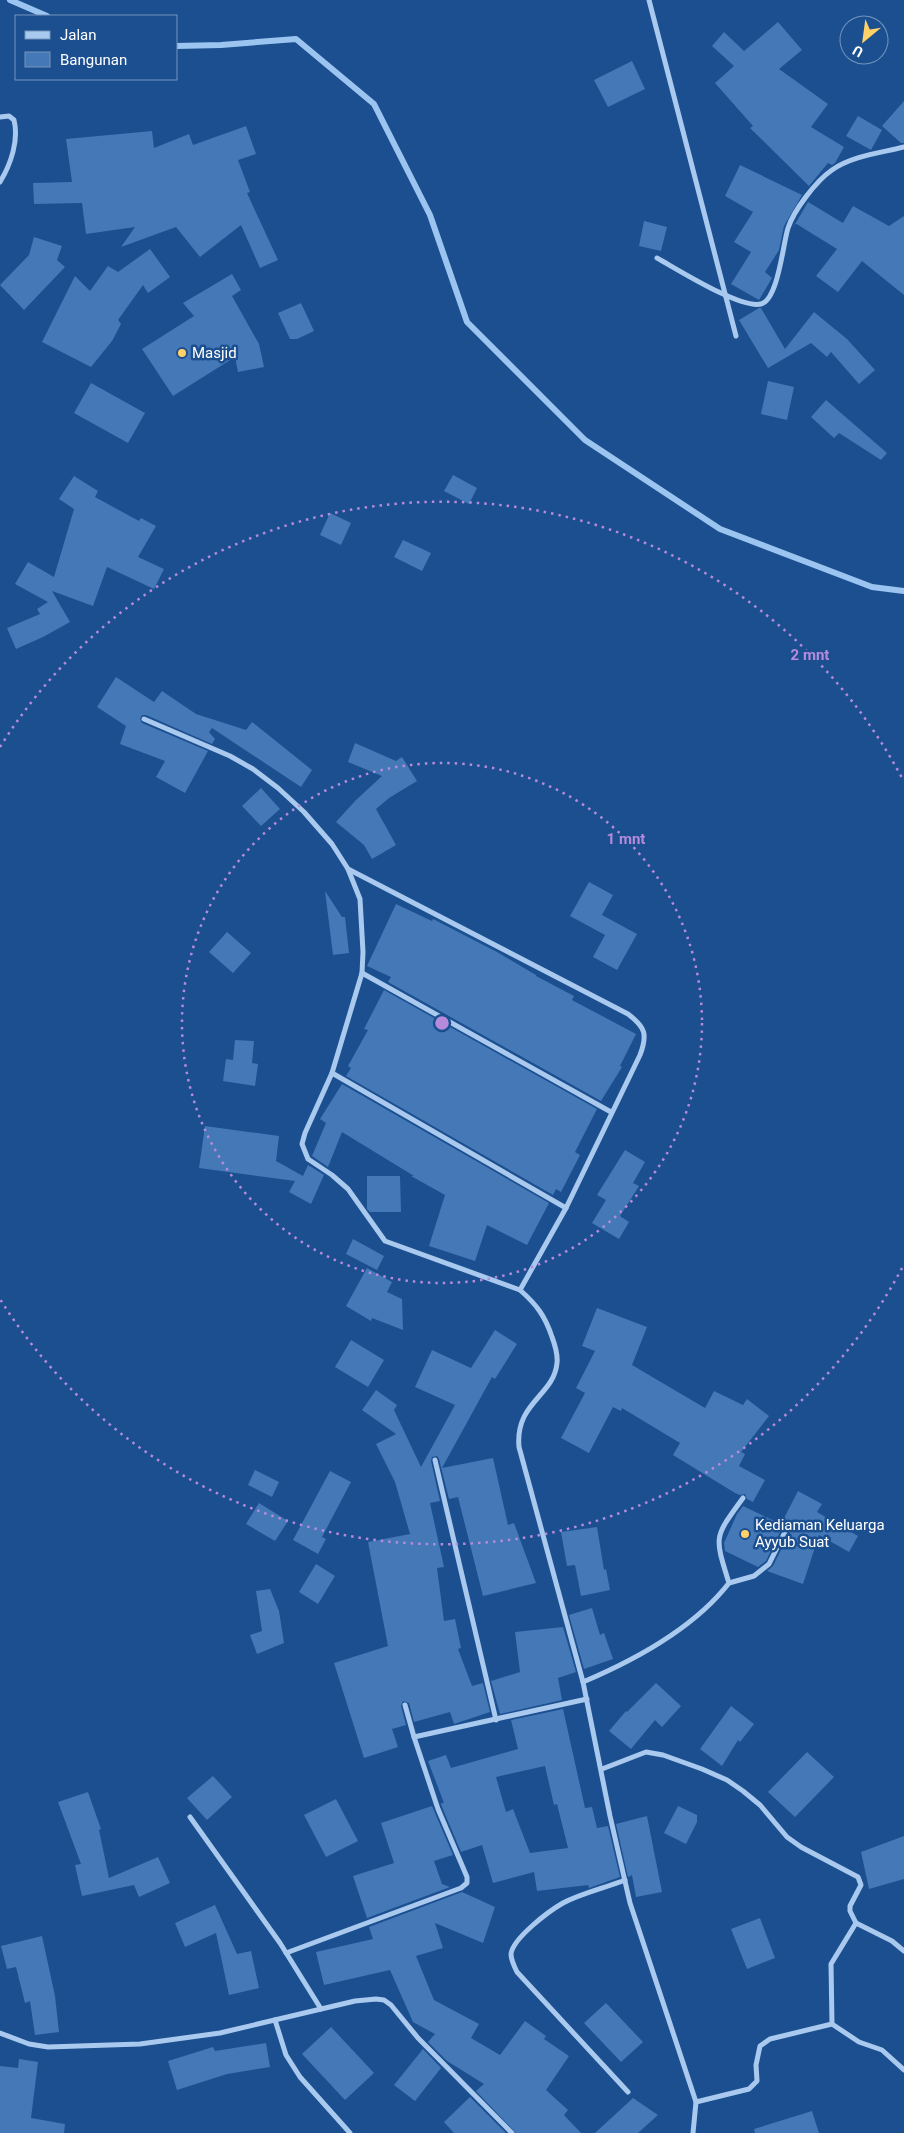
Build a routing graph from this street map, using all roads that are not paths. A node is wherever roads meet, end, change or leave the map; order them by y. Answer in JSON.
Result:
{"nodes":[{"id":1,"x":649,"y":0,"type":"edge"},
{"id":2,"x":0,"y":117,"type":"edge"},
{"id":3,"x":904,"y":147,"type":"edge"},
{"id":4,"x":0,"y":182,"type":"edge"},
{"id":5,"x":657,"y":258,"type":"dead end"},
{"id":6,"x":724,"y":295,"type":"junction"},
{"id":7,"x":736,"y":336,"type":"dead end"},
{"id":8,"x":144,"y":720,"type":"dead end"},
{"id":9,"x":348,"y":869,"type":"junction"},
{"id":10,"x":362,"y":973,"type":"junction"},
{"id":11,"x":332,"y":1073,"type":"junction"},
{"id":12,"x":611,"y":1112,"type":"junction"},
{"id":13,"x":566,"y":1208,"type":"junction"},
{"id":14,"x":520,"y":1290,"type":"junction"},
{"id":15,"x":435,"y":1460,"type":"dead end"},
{"id":16,"x":743,"y":1498,"type":"dead end"},
{"id":17,"x":789,"y":1524,"type":"dead end"},
{"id":18,"x":729,"y":1583,"type":"junction"},
{"id":19,"x":583,"y":1682,"type":"junction"},
{"id":20,"x":587,"y":1699,"type":"junction"},
{"id":21,"x":405,"y":1705,"type":"dead end"},
{"id":22,"x":496,"y":1720,"type":"junction"},
{"id":23,"x":414,"y":1737,"type":"junction"},
{"id":24,"x":602,"y":1769,"type":"junction"},
{"id":25,"x":190,"y":1817,"type":"dead end"},
{"id":26,"x":625,"y":1880,"type":"junction"},
{"id":27,"x":856,"y":1922,"type":"junction"},
{"id":28,"x":904,"y":1951,"type":"edge"},
{"id":29,"x":286,"y":1953,"type":"junction"},
{"id":30,"x":321,"y":2009,"type":"junction"},
{"id":31,"x":276,"y":2020,"type":"junction"},
{"id":32,"x":832,"y":2024,"type":"junction"},
{"id":33,"x":0,"y":2032,"type":"edge"},
{"id":34,"x":904,"y":2070,"type":"edge"},
{"id":35,"x":628,"y":2092,"type":"dead end"},
{"id":36,"x":696,"y":2102,"type":"junction"},
{"id":37,"x":350,"y":2133,"type":"edge"},
{"id":38,"x":512,"y":2133,"type":"edge"},
{"id":39,"x":693,"y":2133,"type":"edge"}],
"edges":[{"from":1,"to":6,"type":"street"},
{"from":2,"to":4,"type":"street"},
{"from":3,"to":6,"type":"street"},
{"from":5,"to":6,"type":"street"},
{"from":6,"to":7,"type":"street"},
{"from":8,"to":9,"type":"street"},
{"from":9,"to":10,"type":"street"},
{"from":9,"to":12,"type":"street"},
{"from":10,"to":11,"type":"street"},
{"from":10,"to":12,"type":"street"},
{"from":11,"to":13,"type":"street"},
{"from":11,"to":14,"type":"street"},
{"from":12,"to":13,"type":"street"},
{"from":13,"to":14,"type":"street"},
{"from":14,"to":19,"type":"street"},
{"from":15,"to":22,"type":"street"},
{"from":16,"to":18,"type":"street"},
{"from":17,"to":18,"type":"street"},
{"from":18,"to":19,"type":"street"},
{"from":19,"to":20,"type":"street"},
{"from":20,"to":22,"type":"street"},
{"from":20,"to":24,"type":"street"},
{"from":21,"to":23,"type":"street"},
{"from":22,"to":23,"type":"street"},
{"from":23,"to":29,"type":"street"},
{"from":24,"to":26,"type":"street"},
{"from":24,"to":27,"type":"street"},
{"from":25,"to":29,"type":"street"},
{"from":26,"to":35,"type":"street"},
{"from":26,"to":36,"type":"street"},
{"from":27,"to":28,"type":"street"},
{"from":27,"to":32,"type":"street"},
{"from":29,"to":30,"type":"street"},
{"from":30,"to":31,"type":"street"},
{"from":30,"to":38,"type":"street"},
{"from":31,"to":33,"type":"street"},
{"from":31,"to":37,"type":"street"},
{"from":32,"to":34,"type":"street"},
{"from":32,"to":36,"type":"street"},
{"from":36,"to":39,"type":"street"}]}
